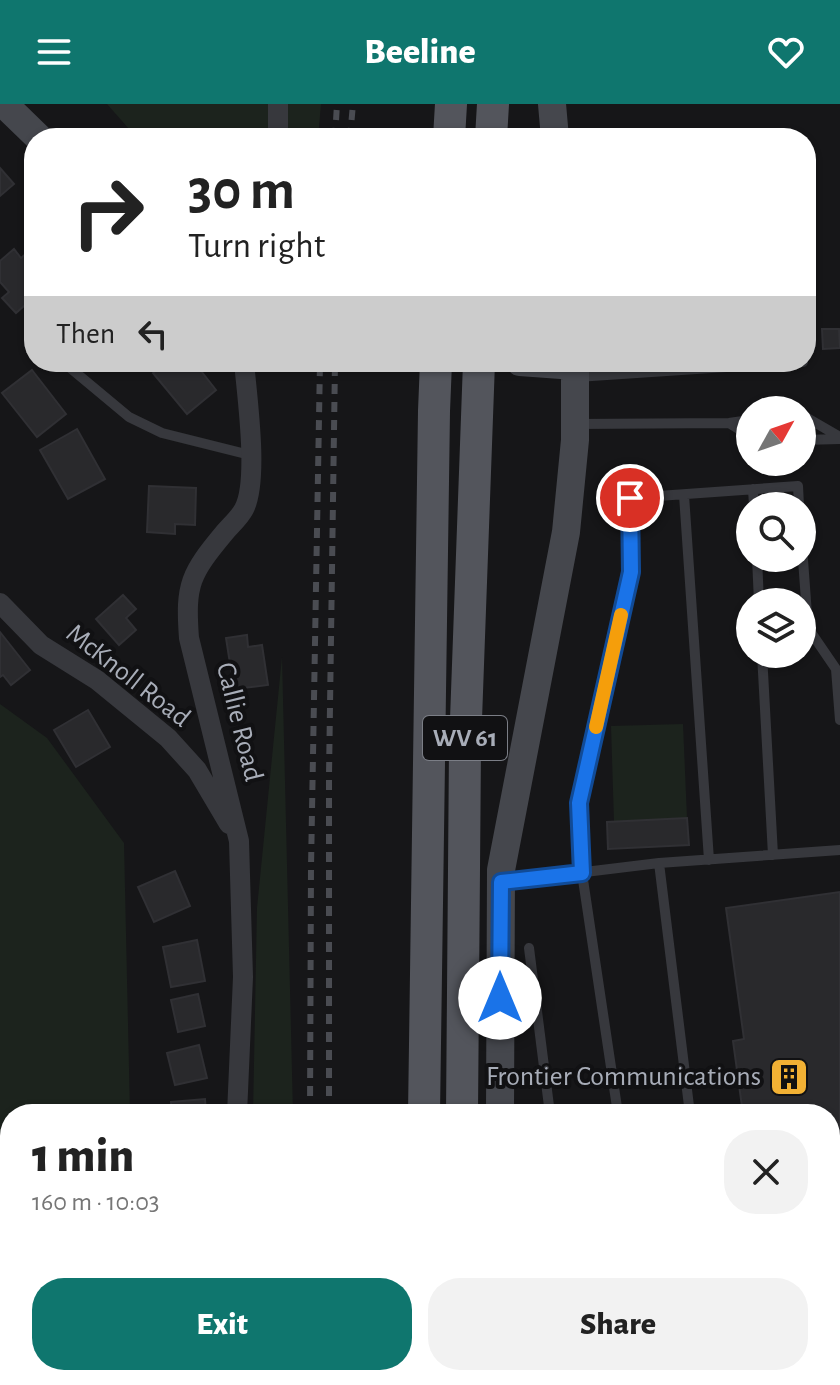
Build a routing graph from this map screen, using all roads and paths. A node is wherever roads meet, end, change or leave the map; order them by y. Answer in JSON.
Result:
{"nodes":[{"id":1,"x":4,"y":104,"type":"edge"},
{"id":2,"x":278,"y":104,"type":"edge"},
{"id":3,"x":451,"y":104,"type":"edge"},
{"id":4,"x":493,"y":104,"type":"edge"},
{"id":5,"x":552,"y":104,"type":"edge"},
{"id":6,"x":29,"y":128,"type":"edge"},
{"id":7,"x":278,"y":128,"type":"edge"},
{"id":8,"x":450,"y":128,"type":"edge"},
{"id":9,"x":492,"y":128,"type":"edge"},
{"id":10,"x":554,"y":128,"type":"edge"},
{"id":11,"x":75,"y":372,"type":"edge"},
{"id":12,"x":245,"y":372,"type":"edge"},
{"id":13,"x":436,"y":372,"type":"edge"},
{"id":14,"x":479,"y":372,"type":"edge"},
{"id":15,"x":575,"y":372,"type":"edge"},
{"id":16,"x":736,"y":422,"type":"edge"},
{"id":17,"x":729,"y":423,"type":"junction"},
{"id":18,"x":816,"y":423,"type":"edge"},
{"id":19,"x":574,"y":424,"type":"junction"},
{"id":20,"x":736,"y":427,"type":"edge"},
{"id":21,"x":840,"y":438,"type":"edge"},
{"id":22,"x":816,"y":439,"type":"edge"},
{"id":23,"x":250,"y":455,"type":"junction"},
{"id":24,"x":753,"y":489,"type":"junction"},
{"id":25,"x":753,"y":492,"type":"edge"},
{"id":26,"x":798,"y":492,"type":"edge"},
{"id":27,"x":684,"y":495,"type":"junction"},
{"id":28,"x":804,"y":572,"type":"edge"},
{"id":29,"x":0,"y":603,"type":"edge"},
{"id":30,"x":763,"y":668,"type":"edge"},
{"id":31,"x":840,"y":720,"type":"edge"},
{"id":32,"x":239,"y":841,"type":"junction"},
{"id":33,"x":840,"y":850,"type":"edge"},
{"id":34,"x":773,"y":855,"type":"junction"},
{"id":35,"x":709,"y":860,"type":"junction"},
{"id":36,"x":659,"y":863,"type":"junction"},
{"id":37,"x":582,"y":873,"type":"junction"},
{"id":38,"x":501,"y":882,"type":"junction"},
{"id":39,"x":529,"y":948,"type":"dead end"},
{"id":40,"x":237,"y":1104,"type":"edge"},
{"id":41,"x":424,"y":1104,"type":"edge"},
{"id":42,"x":462,"y":1104,"type":"edge"},
{"id":43,"x":500,"y":1104,"type":"edge"},
{"id":44,"x":549,"y":1104,"type":"edge"},
{"id":45,"x":617,"y":1104,"type":"edge"},
{"id":46,"x":689,"y":1104,"type":"edge"}],
"edges":[{"from":1,"to":6,"type":"street"},
{"from":2,"to":7,"type":"street"},
{"from":3,"to":8,"type":"main road"},
{"from":4,"to":9,"type":"main road"},
{"from":5,"to":10,"type":"street"},
{"from":11,"to":23,"type":"lane"},
{"from":12,"to":23,"type":"street","name":"Callie Road"},
{"from":13,"to":41,"type":"main road","number":"WV 61"},
{"from":14,"to":42,"type":"main road","number":"WV 61"},
{"from":15,"to":19,"type":"street"},
{"from":16,"to":17,"type":"lane"},
{"from":17,"to":19,"type":"lane"},
{"from":17,"to":20,"type":"lane"},
{"from":18,"to":21,"type":"lane"},
{"from":19,"to":38,"type":"street"},
{"from":21,"to":22,"type":"lane"},
{"from":23,"to":32,"type":"street","name":"Callie Road"},
{"from":24,"to":25,"type":"lane"},
{"from":24,"to":26,"type":"lane"},
{"from":24,"to":27,"type":"lane"},
{"from":27,"to":35,"type":"lane"},
{"from":27,"to":37,"type":"lane"},
{"from":28,"to":31,"type":"lane"},
{"from":29,"to":32,"type":"street","name":"McKnoll Road"},
{"from":30,"to":34,"type":"lane"},
{"from":32,"to":40,"type":"street","name":"Callie Road"},
{"from":33,"to":34,"type":"lane"},
{"from":34,"to":35,"type":"lane"},
{"from":35,"to":36,"type":"lane"},
{"from":36,"to":37,"type":"lane"},
{"from":36,"to":46,"type":"lane"},
{"from":37,"to":38,"type":"lane"},
{"from":37,"to":45,"type":"lane"},
{"from":38,"to":43,"type":"street"},
{"from":39,"to":44,"type":"lane"}]}
